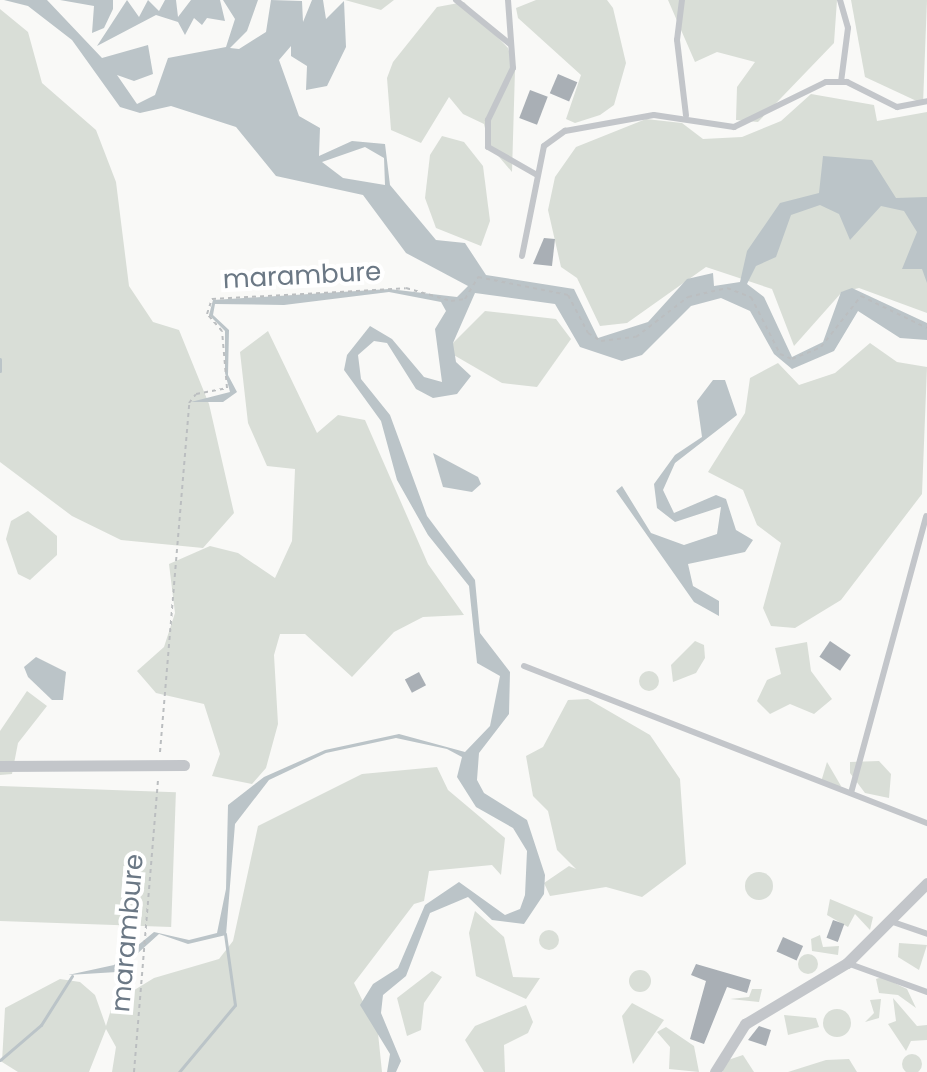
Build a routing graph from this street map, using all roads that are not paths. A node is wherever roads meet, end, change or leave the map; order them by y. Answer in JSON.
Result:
{"nodes":[{"id":1,"x":456,"y":0,"type":"edge"},
{"id":2,"x":508,"y":0,"type":"edge"},
{"id":3,"x":682,"y":0,"type":"edge"},
{"id":4,"x":840,"y":0,"type":"edge"},
{"id":5,"x":510,"y":44,"type":"junction"},
{"id":6,"x":841,"y":82,"type":"junction"},
{"id":7,"x":927,"y":101,"type":"edge"},
{"id":8,"x":686,"y":115,"type":"junction"},
{"id":9,"x":537,"y":175,"type":"junction"},
{"id":10,"x":522,"y":256,"type":"dead end"},
{"id":11,"x":926,"y":516,"type":"edge"},
{"id":12,"x":524,"y":666,"type":"dead end"},
{"id":13,"x":184,"y":765,"type":"dead end"},
{"id":14,"x":0,"y":766,"type":"edge"},
{"id":15,"x":851,"y":793,"type":"junction"},
{"id":16,"x":927,"y":823,"type":"edge"},
{"id":17,"x":927,"y":883,"type":"edge"},
{"id":18,"x":890,"y":921,"type":"junction"},
{"id":19,"x":927,"y":934,"type":"edge"},
{"id":20,"x":847,"y":963,"type":"junction"},
{"id":21,"x":927,"y":992,"type":"edge"},
{"id":22,"x":715,"y":1072,"type":"edge"}],
"edges":[{"from":1,"to":5,"type":"lane"},
{"from":2,"to":5,"type":"lane"},
{"from":3,"to":8,"type":"lane"},
{"from":4,"to":6,"type":"lane"},
{"from":5,"to":9,"type":"lane"},
{"from":6,"to":7,"type":"lane"},
{"from":6,"to":8,"type":"lane"},
{"from":8,"to":9,"type":"lane"},
{"from":9,"to":10,"type":"lane"},
{"from":11,"to":15,"type":"lane"},
{"from":12,"to":15,"type":"lane"},
{"from":13,"to":14,"type":"street"},
{"from":15,"to":16,"type":"lane"},
{"from":17,"to":18,"type":"street"},
{"from":18,"to":19,"type":"lane"},
{"from":18,"to":20,"type":"street"},
{"from":20,"to":21,"type":"lane"},
{"from":20,"to":22,"type":"street"}]}
